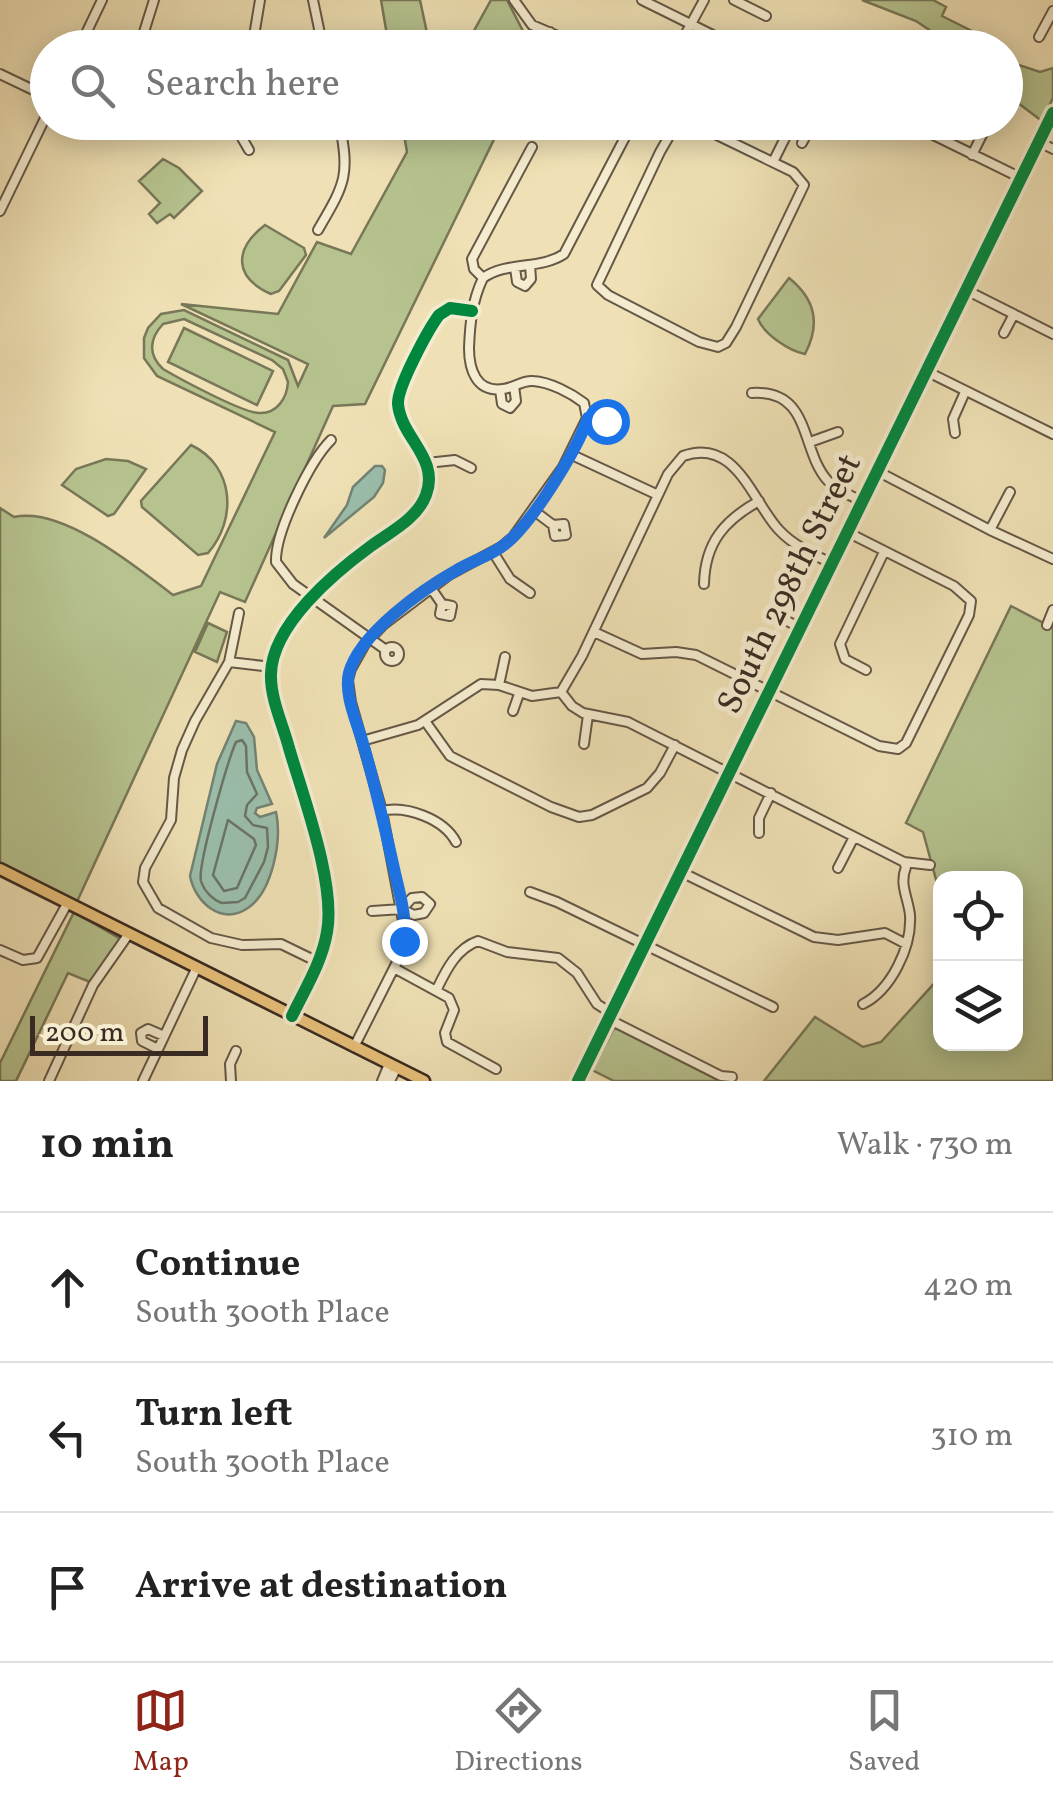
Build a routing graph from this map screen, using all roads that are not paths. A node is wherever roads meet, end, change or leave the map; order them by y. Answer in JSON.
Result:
{"nodes":[{"id":1,"x":102,"y":0,"type":"edge"},
{"id":2,"x":154,"y":0,"type":"edge"},
{"id":3,"x":260,"y":0,"type":"edge"},
{"id":4,"x":312,"y":0,"type":"edge"},
{"id":5,"x":514,"y":0,"type":"edge"},
{"id":6,"x":642,"y":0,"type":"edge"},
{"id":7,"x":704,"y":0,"type":"edge"},
{"id":8,"x":734,"y":0,"type":"edge"},
{"id":9,"x":1053,"y":11,"type":"edge"},
{"id":10,"x":766,"y":16,"type":"dead end"},
{"id":11,"x":690,"y":24,"type":"junction"},
{"id":12,"x":88,"y":30,"type":"edge"},
{"id":13,"x":144,"y":30,"type":"edge"},
{"id":14,"x":255,"y":30,"type":"edge"},
{"id":15,"x":319,"y":30,"type":"edge"},
{"id":16,"x":546,"y":30,"type":"edge"},
{"id":17,"x":687,"y":30,"type":"edge"},
{"id":18,"x":702,"y":30,"type":"edge"},
{"id":19,"x":1040,"y":38,"type":"dead end"},
{"id":20,"x":0,"y":74,"type":"edge"},
{"id":21,"x":30,"y":88,"type":"edge"},
{"id":22,"x":1053,"y":113,"type":"edge"},
{"id":23,"x":34,"y":140,"type":"edge"},
{"id":24,"x":243,"y":140,"type":"edge"},
{"id":25,"x":341,"y":140,"type":"edge"},
{"id":26,"x":624,"y":140,"type":"edge"},
{"id":27,"x":667,"y":140,"type":"edge"},
{"id":28,"x":729,"y":140,"type":"edge"},
{"id":29,"x":784,"y":140,"type":"edge"},
{"id":30,"x":803,"y":140,"type":"edge"},
{"id":31,"x":943,"y":140,"type":"edge"},
{"id":32,"x":980,"y":140,"type":"edge"},
{"id":33,"x":1039,"y":142,"type":"junction"},
{"id":34,"x":802,"y":143,"type":"dead end"},
{"id":35,"x":532,"y":146,"type":"dead end"},
{"id":36,"x":1053,"y":149,"type":"edge"},
{"id":37,"x":249,"y":150,"type":"dead end"},
{"id":38,"x":972,"y":155,"type":"junction"},
{"id":39,"x":774,"y":162,"type":"junction"},
{"id":40,"x":1021,"y":178,"type":"junction"},
{"id":41,"x":0,"y":211,"type":"edge"},
{"id":42,"x":318,"y":230,"type":"dead end"},
{"id":43,"x":530,"y":265,"type":"junction"},
{"id":44,"x":515,"y":268,"type":"junction"},
{"id":45,"x":484,"y":278,"type":"junction"},
{"id":46,"x":966,"y":290,"type":"junction"},
{"id":47,"x":472,"y":311,"type":"junction"},
{"id":48,"x":1014,"y":314,"type":"junction"},
{"id":49,"x":1004,"y":333,"type":"dead end"},
{"id":50,"x":1053,"y":334,"type":"edge"},
{"id":51,"x":926,"y":372,"type":"junction"},
{"id":52,"x":514,"y":386,"type":"junction"},
{"id":53,"x":500,"y":390,"type":"junction"},
{"id":54,"x":966,"y":392,"type":"junction"},
{"id":55,"x":752,"y":393,"type":"dead end"},
{"id":56,"x":588,"y":418,"type":"junction"},
{"id":57,"x":606,"y":421,"type":"dead end"},
{"id":58,"x":838,"y":432,"type":"dead end"},
{"id":59,"x":955,"y":433,"type":"dead end"},
{"id":60,"x":1053,"y":434,"type":"edge"},
{"id":61,"x":331,"y":440,"type":"dead end"},
{"id":62,"x":810,"y":442,"type":"junction"},
{"id":63,"x":570,"y":454,"type":"junction"},
{"id":64,"x":426,"y":462,"type":"junction"},
{"id":65,"x":471,"y":468,"type":"dead end"},
{"id":66,"x":877,"y":471,"type":"junction"},
{"id":67,"x":1010,"y":492,"type":"dead end"},
{"id":68,"x":658,"y":495,"type":"junction"},
{"id":69,"x":759,"y":501,"type":"junction"},
{"id":70,"x":862,"y":501,"type":"junction"},
{"id":71,"x":533,"y":510,"type":"junction"},
{"id":72,"x":553,"y":525,"type":"dead end"},
{"id":73,"x":990,"y":530,"type":"junction"},
{"id":74,"x":846,"y":532,"type":"junction"},
{"id":75,"x":492,"y":552,"type":"junction"},
{"id":76,"x":884,"y":552,"type":"junction"},
{"id":77,"x":1053,"y":559,"type":"edge"},
{"id":78,"x":831,"y":563,"type":"junction"},
{"id":79,"x":704,"y":584,"type":"dead end"},
{"id":80,"x":431,"y":588,"type":"junction"},
{"id":81,"x":530,"y":592,"type":"dead end"},
{"id":82,"x":312,"y":598,"type":"junction"},
{"id":83,"x":442,"y":604,"type":"dead end"},
{"id":84,"x":1053,"y":610,"type":"edge"},
{"id":85,"x":240,"y":613,"type":"dead end"},
{"id":86,"x":773,"y":614,"type":"dead end"},
{"id":87,"x":1047,"y":625,"type":"dead end"},
{"id":88,"x":800,"y":628,"type":"junction"},
{"id":89,"x":594,"y":632,"type":"junction"},
{"id":90,"x":370,"y":638,"type":"junction"},
{"id":91,"x":386,"y":650,"type":"dead end"},
{"id":92,"x":506,"y":657,"type":"dead end"},
{"id":93,"x":228,"y":662,"type":"junction"},
{"id":94,"x":272,"y":666,"type":"junction"},
{"id":95,"x":866,"y":670,"type":"dead end"},
{"id":96,"x":499,"y":685,"type":"junction"},
{"id":97,"x":769,"y":690,"type":"junction"},
{"id":98,"x":561,"y":692,"type":"junction"},
{"id":99,"x":519,"y":694,"type":"junction"},
{"id":100,"x":513,"y":711,"type":"dead end"},
{"id":101,"x":588,"y":715,"type":"junction"},
{"id":102,"x":424,"y":721,"type":"junction"},
{"id":103,"x":362,"y":741,"type":"junction"},
{"id":104,"x":584,"y":744,"type":"dead end"},
{"id":105,"x":675,"y":745,"type":"junction"},
{"id":106,"x":728,"y":772,"type":"junction"},
{"id":107,"x":771,"y":793,"type":"junction"},
{"id":108,"x":382,"y":811,"type":"junction"},
{"id":109,"x":759,"y":833,"type":"dead end"},
{"id":110,"x":854,"y":836,"type":"junction"},
{"id":111,"x":456,"y":842,"type":"dead end"},
{"id":112,"x":904,"y":862,"type":"junction"},
{"id":113,"x":930,"y":865,"type":"dead end"},
{"id":114,"x":838,"y":868,"type":"dead end"},
{"id":115,"x":0,"y":870,"type":"edge"},
{"id":116,"x":679,"y":872,"type":"junction"},
{"id":117,"x":530,"y":892,"type":"dead end"},
{"id":118,"x":67,"y":904,"type":"junction"},
{"id":119,"x":402,"y":909,"type":"junction"},
{"id":120,"x":372,"y":912,"type":"dead end"},
{"id":121,"x":128,"y":935,"type":"junction"},
{"id":122,"x":643,"y":944,"type":"junction"},
{"id":123,"x":906,"y":944,"type":"junction"},
{"id":124,"x":0,"y":950,"type":"edge"},
{"id":125,"x":318,"y":962,"type":"junction"},
{"id":126,"x":394,"y":968,"type":"junction"},
{"id":127,"x":196,"y":969,"type":"junction"},
{"id":128,"x":436,"y":989,"type":"junction"},
{"id":129,"x":863,"y":1004,"type":"dead end"},
{"id":130,"x":773,"y":1008,"type":"dead end"},
{"id":131,"x":292,"y":1016,"type":"junction"},
{"id":132,"x":610,"y":1016,"type":"junction"},
{"id":133,"x":164,"y":1036,"type":"junction"},
{"id":134,"x":354,"y":1046,"type":"junction"},
{"id":135,"x":158,"y":1049,"type":"junction"},
{"id":136,"x":236,"y":1052,"type":"dead end"},
{"id":137,"x":393,"y":1066,"type":"junction"},
{"id":138,"x":496,"y":1069,"type":"dead end"},
{"id":139,"x":732,"y":1077,"type":"dead end"},
{"id":140,"x":48,"y":1081,"type":"edge"},
{"id":141,"x":143,"y":1081,"type":"edge"},
{"id":142,"x":231,"y":1081,"type":"edge"},
{"id":143,"x":382,"y":1081,"type":"edge"},
{"id":144,"x":390,"y":1081,"type":"edge"},
{"id":145,"x":424,"y":1081,"type":"edge"},
{"id":146,"x":578,"y":1081,"type":"edge"}],
"edges":[{"from":1,"to":12,"type":"street"},
{"from":2,"to":13,"type":"street"},
{"from":3,"to":14,"type":"street"},
{"from":4,"to":15,"type":"street"},
{"from":5,"to":16,"type":"street"},
{"from":6,"to":11,"type":"street"},
{"from":7,"to":11,"type":"street"},
{"from":8,"to":10,"type":"street"},
{"from":9,"to":19,"type":"street"},
{"from":11,"to":17,"type":"street"},
{"from":11,"to":18,"type":"street"},
{"from":20,"to":21,"type":"street"},
{"from":22,"to":33,"type":"street","name":"South 298th Street"},
{"from":23,"to":41,"type":"street"},
{"from":24,"to":37,"type":"street"},
{"from":25,"to":42,"type":"street"},
{"from":26,"to":43,"type":"street"},
{"from":27,"to":39,"type":"street"},
{"from":28,"to":39,"type":"street"},
{"from":29,"to":39,"type":"street"},
{"from":30,"to":34,"type":"street"},
{"from":31,"to":38,"type":"street"},
{"from":32,"to":38,"type":"street"},
{"from":33,"to":36,"type":"street"},
{"from":33,"to":40,"type":"street","name":"South 298th Street"},
{"from":35,"to":45,"type":"street"},
{"from":38,"to":40,"type":"street"},
{"from":40,"to":46,"type":"street","name":"South 298th Street"},
{"from":43,"to":44,"type":"street"},
{"from":43,"to":44,"type":"street"},
{"from":44,"to":45,"type":"street"},
{"from":45,"to":47,"type":"street"},
{"from":46,"to":48,"type":"street"},
{"from":46,"to":51,"type":"street","name":"South 298th Street"},
{"from":47,"to":53,"type":"street"},
{"from":47,"to":64,"type":"street"},
{"from":48,"to":49,"type":"street"},
{"from":48,"to":50,"type":"street"},
{"from":51,"to":54,"type":"street"},
{"from":51,"to":66,"type":"street","name":"South 298th Street"},
{"from":52,"to":53,"type":"street"},
{"from":52,"to":53,"type":"street"},
{"from":52,"to":56,"type":"street"},
{"from":54,"to":59,"type":"street"},
{"from":54,"to":60,"type":"street"},
{"from":55,"to":62,"type":"street"},
{"from":56,"to":57,"type":"street"},
{"from":56,"to":63,"type":"street"},
{"from":58,"to":62,"type":"street"},
{"from":61,"to":82,"type":"street"},
{"from":62,"to":70,"type":"street"},
{"from":63,"to":68,"type":"street"},
{"from":63,"to":71,"type":"street"},
{"from":64,"to":65,"type":"street"},
{"from":64,"to":82,"type":"street"},
{"from":66,"to":70,"type":"street","name":"South 298th Street"},
{"from":66,"to":73,"type":"street"},
{"from":67,"to":73,"type":"street"},
{"from":68,"to":69,"type":"street"},
{"from":68,"to":89,"type":"street"},
{"from":69,"to":78,"type":"street"},
{"from":69,"to":79,"type":"street"},
{"from":70,"to":74,"type":"street","name":"South 298th Street"},
{"from":71,"to":72,"type":"street"},
{"from":71,"to":75,"type":"street"},
{"from":73,"to":77,"type":"street"},
{"from":74,"to":76,"type":"street"},
{"from":74,"to":78,"type":"street","name":"South 298th Street"},
{"from":75,"to":80,"type":"street"},
{"from":75,"to":81,"type":"street"},
{"from":76,"to":95,"type":"street"},
{"from":76,"to":97,"type":"street"},
{"from":78,"to":88,"type":"street","name":"South 298th Street"},
{"from":80,"to":83,"type":"street"},
{"from":80,"to":90,"type":"street"},
{"from":82,"to":90,"type":"street"},
{"from":82,"to":94,"type":"street"},
{"from":84,"to":87,"type":"street"},
{"from":85,"to":93,"type":"street"},
{"from":86,"to":88,"type":"street"},
{"from":88,"to":97,"type":"street","name":"South 298th Street"},
{"from":89,"to":97,"type":"street"},
{"from":89,"to":98,"type":"street"},
{"from":90,"to":91,"type":"street"},
{"from":90,"to":103,"type":"street"},
{"from":92,"to":96,"type":"street"},
{"from":93,"to":94,"type":"street"},
{"from":93,"to":125,"type":"street"},
{"from":94,"to":125,"type":"street"},
{"from":96,"to":99,"type":"street"},
{"from":96,"to":102,"type":"street"},
{"from":97,"to":106,"type":"street","name":"South 298th Street"},
{"from":98,"to":99,"type":"street"},
{"from":98,"to":101,"type":"street"},
{"from":99,"to":100,"type":"street"},
{"from":101,"to":104,"type":"street"},
{"from":101,"to":105,"type":"street"},
{"from":102,"to":103,"type":"street"},
{"from":102,"to":105,"type":"street"},
{"from":103,"to":108,"type":"street"},
{"from":105,"to":106,"type":"street"},
{"from":106,"to":107,"type":"street"},
{"from":106,"to":116,"type":"street","name":"South 298th Street"},
{"from":107,"to":109,"type":"street"},
{"from":107,"to":110,"type":"street"},
{"from":108,"to":111,"type":"street"},
{"from":108,"to":119,"type":"street"},
{"from":110,"to":112,"type":"street"},
{"from":110,"to":114,"type":"street"},
{"from":112,"to":113,"type":"street"},
{"from":112,"to":123,"type":"street"},
{"from":115,"to":118,"type":"main road"},
{"from":116,"to":122,"type":"street","name":"South 298th Street"},
{"from":116,"to":123,"type":"street"},
{"from":117,"to":122,"type":"street"},
{"from":118,"to":121,"type":"main road"},
{"from":118,"to":124,"type":"street"},
{"from":119,"to":120,"type":"street"},
{"from":119,"to":126,"type":"street"},
{"from":121,"to":127,"type":"main road"},
{"from":121,"to":140,"type":"street"},
{"from":122,"to":130,"type":"street"},
{"from":122,"to":132,"type":"street","name":"South 298th Street"},
{"from":123,"to":129,"type":"street"},
{"from":125,"to":131,"type":"street"},
{"from":126,"to":128,"type":"street"},
{"from":126,"to":134,"type":"street"},
{"from":127,"to":131,"type":"main road"},
{"from":127,"to":133,"type":"street"},
{"from":128,"to":132,"type":"street"},
{"from":128,"to":138,"type":"street"},
{"from":131,"to":134,"type":"main road"},
{"from":132,"to":139,"type":"street"},
{"from":132,"to":146,"type":"street","name":"South 298th Street"},
{"from":133,"to":135,"type":"street"},
{"from":133,"to":135,"type":"street"},
{"from":134,"to":137,"type":"main road"},
{"from":135,"to":141,"type":"street"},
{"from":136,"to":142,"type":"street"},
{"from":137,"to":143,"type":"street"},
{"from":137,"to":144,"type":"street"},
{"from":137,"to":145,"type":"main road"}]}
